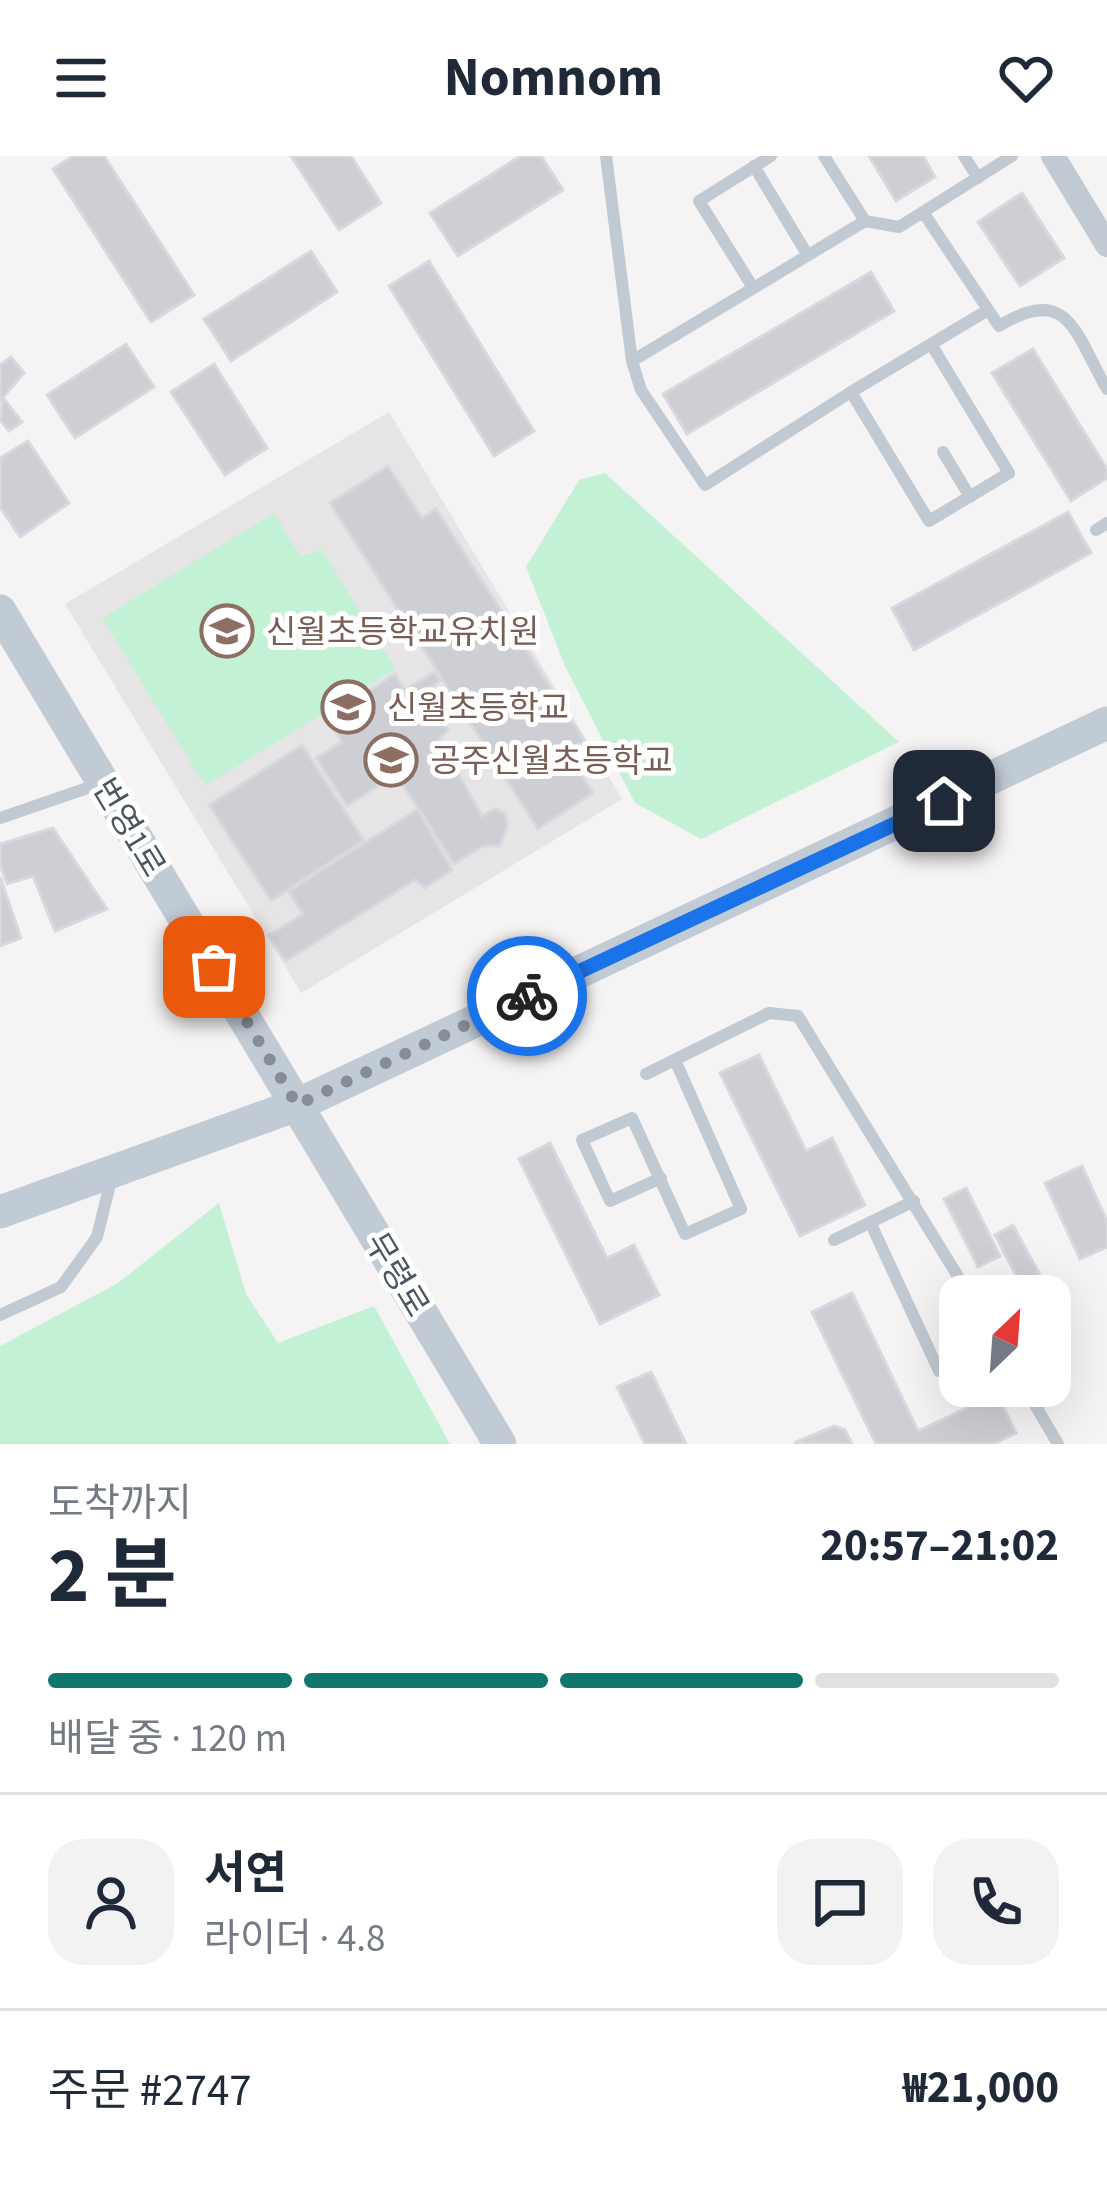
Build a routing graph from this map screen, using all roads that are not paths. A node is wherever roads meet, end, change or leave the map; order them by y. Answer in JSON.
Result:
{"nodes":[{"id":1,"x":606,"y":156,"type":"edge"},
{"id":2,"x":771,"y":156,"type":"edge"},
{"id":3,"x":824,"y":156,"type":"edge"},
{"id":4,"x":964,"y":156,"type":"edge"},
{"id":5,"x":1012,"y":156,"type":"edge"},
{"id":6,"x":1053,"y":156,"type":"edge"},
{"id":7,"x":754,"y":166,"type":"junction"},
{"id":8,"x":978,"y":178,"type":"junction"},
{"id":9,"x":923,"y":212,"type":"junction"},
{"id":10,"x":865,"y":221,"type":"junction"},
{"id":11,"x":1107,"y":245,"type":"edge"},
{"id":12,"x":807,"y":254,"type":"junction"},
{"id":13,"x":752,"y":286,"type":"junction"},
{"id":14,"x":988,"y":310,"type":"junction"},
{"id":15,"x":931,"y":344,"type":"junction"},
{"id":16,"x":632,"y":361,"type":"junction"},
{"id":17,"x":1107,"y":389,"type":"edge"},
{"id":18,"x":851,"y":392,"type":"junction"},
{"id":19,"x":943,"y":452,"type":"dead end"},
{"id":20,"x":970,"y":497,"type":"junction"},
{"id":21,"x":0,"y":611,"type":"edge"},
{"id":22,"x":1107,"y":723,"type":"edge"},
{"id":23,"x":103,"y":783,"type":"junction"},
{"id":24,"x":0,"y":818,"type":"edge"},
{"id":25,"x":675,"y":1060,"type":"junction"},
{"id":26,"x":646,"y":1074,"type":"dead end"},
{"id":27,"x":297,"y":1105,"type":"junction"},
{"id":28,"x":114,"y":1169,"type":"junction"},
{"id":29,"x":661,"y":1178,"type":"junction"},
{"id":30,"x":914,"y":1201,"type":"junction"},
{"id":31,"x":0,"y":1212,"type":"edge"},
{"id":32,"x":870,"y":1222,"type":"junction"},
{"id":33,"x":834,"y":1240,"type":"dead end"},
{"id":34,"x":958,"y":1275,"type":"edge"},
{"id":35,"x":0,"y":1315,"type":"edge"},
{"id":36,"x":939,"y":1370,"type":"dead end"},
{"id":37,"x":1035,"y":1407,"type":"edge"},
{"id":38,"x":1053,"y":1442,"type":"edge"},
{"id":39,"x":500,"y":1444,"type":"edge"}],
"edges":[{"from":1,"to":16,"type":"lane"},
{"from":2,"to":7,"type":"lane"},
{"from":3,"to":10,"type":"lane"},
{"from":4,"to":8,"type":"lane"},
{"from":5,"to":8,"type":"lane"},
{"from":6,"to":11,"type":"street"},
{"from":7,"to":12,"type":"lane"},
{"from":7,"to":13,"type":"lane"},
{"from":8,"to":9,"type":"lane"},
{"from":9,"to":10,"type":"lane"},
{"from":9,"to":14,"type":"lane"},
{"from":10,"to":12,"type":"lane"},
{"from":12,"to":13,"type":"lane"},
{"from":13,"to":16,"type":"lane"},
{"from":14,"to":15,"type":"lane"},
{"from":14,"to":17,"type":"lane"},
{"from":15,"to":18,"type":"lane"},
{"from":15,"to":20,"type":"lane"},
{"from":16,"to":18,"type":"lane"},
{"from":18,"to":20,"type":"lane"},
{"from":19,"to":20,"type":"lane"},
{"from":21,"to":23,"type":"main road","name":"번영1로"},
{"from":22,"to":27,"type":"main road"},
{"from":23,"to":24,"type":"lane"},
{"from":23,"to":27,"type":"main road","name":"번영1로"},
{"from":25,"to":26,"type":"lane"},
{"from":25,"to":29,"type":"lane"},
{"from":25,"to":30,"type":"lane"},
{"from":27,"to":28,"type":"main road"},
{"from":27,"to":39,"type":"main road","name":"무령로"},
{"from":28,"to":31,"type":"main road"},
{"from":28,"to":35,"type":"lane"},
{"from":29,"to":29,"type":"lane"},
{"from":30,"to":32,"type":"lane"},
{"from":30,"to":34,"type":"lane"},
{"from":32,"to":33,"type":"lane"},
{"from":32,"to":36,"type":"lane"},
{"from":37,"to":38,"type":"lane"}]}
